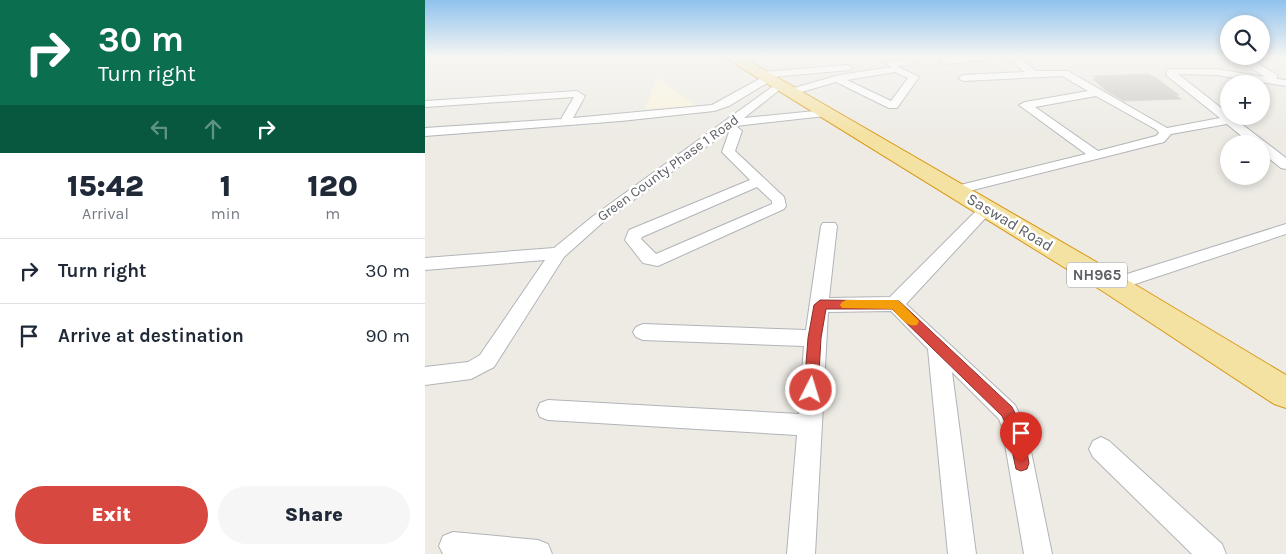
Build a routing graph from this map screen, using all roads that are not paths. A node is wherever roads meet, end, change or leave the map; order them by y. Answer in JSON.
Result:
{"nodes":[{"id":1,"x":775,"y":83,"type":"junction"},
{"id":2,"x":845,"y":83,"type":"edge"},
{"id":3,"x":910,"y":83,"type":"edge"},
{"id":4,"x":1082,"y":83,"type":"edge"},
{"id":5,"x":1182,"y":83,"type":"edge"},
{"id":6,"x":1099,"y":92,"type":"junction"},
{"id":7,"x":425,"y":104,"type":"edge"},
{"id":8,"x":825,"y":112,"type":"junction"},
{"id":9,"x":1220,"y":113,"type":"edge"},
{"id":10,"x":565,"y":122,"type":"junction"},
{"id":11,"x":1220,"y":122,"type":"edge"},
{"id":12,"x":730,"y":124,"type":"junction"},
{"id":13,"x":1235,"y":125,"type":"edge"},
{"id":14,"x":425,"y":132,"type":"edge"},
{"id":15,"x":1164,"y":132,"type":"junction"},
{"id":16,"x":1248,"y":135,"type":"edge"},
{"id":17,"x":1270,"y":153,"type":"edge"},
{"id":18,"x":1095,"y":156,"type":"junction"},
{"id":19,"x":1286,"y":165,"type":"edge"},
{"id":20,"x":758,"y":182,"type":"junction"},
{"id":21,"x":957,"y":190,"type":"junction"},
{"id":22,"x":986,"y":209,"type":"junction"},
{"id":23,"x":829,"y":226,"type":"dead end"},
{"id":24,"x":1286,"y":229,"type":"edge"},
{"id":25,"x":558,"y":253,"type":"junction"},
{"id":26,"x":425,"y":264,"type":"edge"},
{"id":27,"x":1114,"y":285,"type":"junction"},
{"id":28,"x":895,"y":304,"type":"junction"},
{"id":29,"x":820,"y":305,"type":"junction"},
{"id":30,"x":643,"y":332,"type":"dead end"},
{"id":31,"x":815,"y":338,"type":"junction"},
{"id":32,"x":938,"y":345,"type":"junction"},
{"id":33,"x":425,"y":376,"type":"edge"},
{"id":34,"x":1286,"y":393,"type":"edge"},
{"id":35,"x":548,"y":410,"type":"dead end"},
{"id":36,"x":808,"y":425,"type":"junction"},
{"id":37,"x":1101,"y":449,"type":"dead end"},
{"id":38,"x":453,"y":546,"type":"dead end"},
{"id":39,"x":538,"y":554,"type":"edge"},
{"id":40,"x":801,"y":554,"type":"edge"},
{"id":41,"x":963,"y":554,"type":"edge"},
{"id":42,"x":1038,"y":554,"type":"edge"},
{"id":43,"x":1212,"y":554,"type":"edge"}],
"edges":[{"from":1,"to":8,"type":"highway","name":"Saswad Road","number":"NH965"},
{"from":1,"to":10,"type":"street"},
{"from":1,"to":12,"type":"street","name":"Green County Phase 1 Road"},
{"from":2,"to":3,"type":"street"},
{"from":4,"to":6,"type":"street"},
{"from":5,"to":9,"type":"street"},
{"from":6,"to":15,"type":"street"},
{"from":6,"to":18,"type":"street"},
{"from":7,"to":10,"type":"street"},
{"from":8,"to":12,"type":"street"},
{"from":8,"to":21,"type":"highway","name":"Saswad Road","number":"NH965"},
{"from":10,"to":14,"type":"street"},
{"from":11,"to":15,"type":"street"},
{"from":12,"to":20,"type":"street"},
{"from":12,"to":25,"type":"street","name":"Green County Phase 1 Road"},
{"from":13,"to":16,"type":"street"},
{"from":15,"to":18,"type":"street"},
{"from":17,"to":19,"type":"street"},
{"from":18,"to":21,"type":"street"},
{"from":20,"to":20,"type":"street"},
{"from":21,"to":22,"type":"highway","name":"Saswad Road","number":"NH965"},
{"from":22,"to":27,"type":"highway","name":"Saswad Road","number":"NH965"},
{"from":22,"to":28,"type":"street"},
{"from":23,"to":29,"type":"street"},
{"from":24,"to":27,"type":"street"},
{"from":25,"to":26,"type":"street"},
{"from":25,"to":33,"type":"street","name":"Green County Phase 1 Road"},
{"from":27,"to":34,"type":"highway","name":"Saswad Road","number":"NH965"},
{"from":28,"to":29,"type":"street"},
{"from":28,"to":32,"type":"street"},
{"from":29,"to":31,"type":"street"},
{"from":30,"to":31,"type":"street"},
{"from":31,"to":36,"type":"street"},
{"from":32,"to":41,"type":"street"},
{"from":32,"to":42,"type":"street"},
{"from":35,"to":36,"type":"street"},
{"from":36,"to":40,"type":"street"},
{"from":37,"to":43,"type":"street"},
{"from":38,"to":39,"type":"street"}]}
